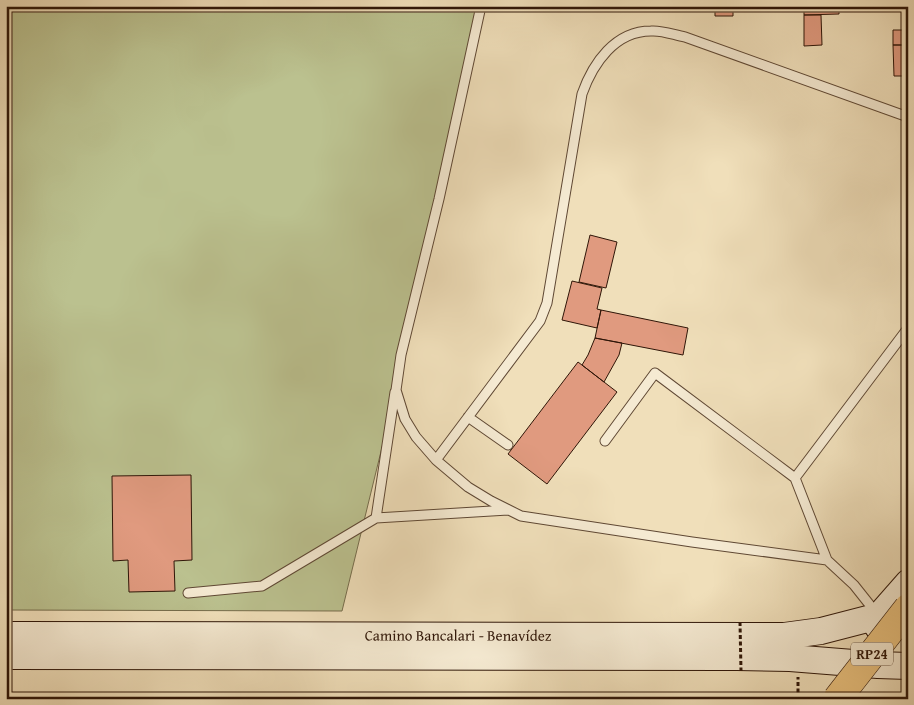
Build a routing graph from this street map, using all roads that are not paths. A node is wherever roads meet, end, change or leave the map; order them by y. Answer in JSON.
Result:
{"nodes":[{"id":1,"x":480,"y":6,"type":"edge"},
{"id":2,"x":908,"y":117,"type":"edge"},
{"id":3,"x":908,"y":328,"type":"edge"},
{"id":4,"x":396,"y":390,"type":"junction"},
{"id":5,"x":468,"y":417,"type":"junction"},
{"id":6,"x":604,"y":441,"type":"dead end"},
{"id":7,"x":508,"y":445,"type":"dead end"},
{"id":8,"x":436,"y":460,"type":"junction"},
{"id":9,"x":795,"y":478,"type":"junction"},
{"id":10,"x":508,"y":510,"type":"junction"},
{"id":11,"x":376,"y":518,"type":"junction"},
{"id":12,"x":827,"y":560,"type":"junction"},
{"id":13,"x":908,"y":583,"type":"edge"},
{"id":14,"x":188,"y":593,"type":"dead end"},
{"id":15,"x":908,"y":608,"type":"edge"},
{"id":16,"x":908,"y":615,"type":"edge"},
{"id":17,"x":879,"y":616,"type":"junction"},
{"id":18,"x":6,"y":636,"type":"edge"},
{"id":19,"x":908,"y":636,"type":"edge"},
{"id":20,"x":6,"y":656,"type":"edge"},
{"id":21,"x":874,"y":665,"type":"junction"},
{"id":22,"x":908,"y":666,"type":"edge"},
{"id":23,"x":837,"y":699,"type":"edge"},
{"id":24,"x":859,"y":699,"type":"edge"}],
"edges":[{"from":1,"to":4,"type":"lane"},
{"from":2,"to":5,"type":"lane"},
{"from":3,"to":9,"type":"lane"},
{"from":4,"to":8,"type":"lane"},
{"from":4,"to":11,"type":"lane"},
{"from":5,"to":7,"type":"lane"},
{"from":5,"to":8,"type":"lane"},
{"from":6,"to":9,"type":"lane"},
{"from":8,"to":10,"type":"lane"},
{"from":9,"to":12,"type":"lane"},
{"from":10,"to":11,"type":"lane"},
{"from":10,"to":12,"type":"lane"},
{"from":11,"to":14,"type":"lane"},
{"from":12,"to":17,"type":"lane"},
{"from":13,"to":17,"type":"main road"},
{"from":15,"to":23,"type":"main road","number":"RP24","bridge":true},
{"from":16,"to":17,"type":"main road","name":"Camino Bancalari - Benavídez"},
{"from":17,"to":18,"type":"main road","name":"Camino Bancalari - Benavídez"},
{"from":17,"to":21,"type":"main road"},
{"from":19,"to":24,"type":"main road","number":"RP24"},
{"from":20,"to":21,"type":"main road","name":"Camino Bancalari - Benavídez"},
{"from":21,"to":22,"type":"main road","name":"Camino Bancalari - Benavídez"}]}
